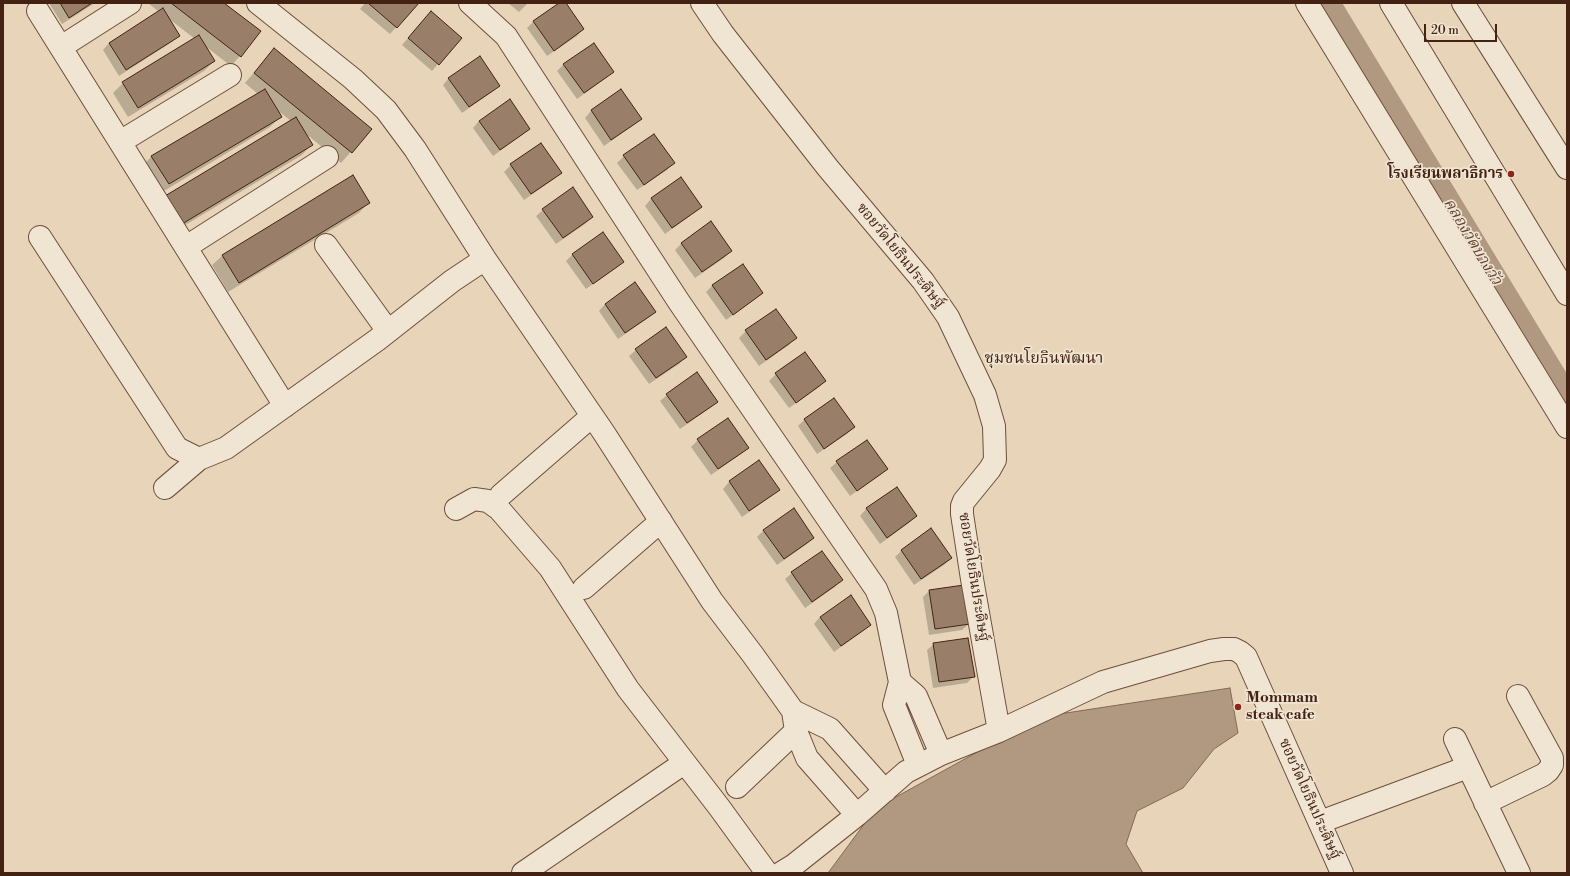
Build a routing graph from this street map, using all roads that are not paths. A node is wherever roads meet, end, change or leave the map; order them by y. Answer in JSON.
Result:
{"nodes":[{"id":1,"x":130,"y":3,"type":"edge"},
{"id":2,"x":258,"y":3,"type":"edge"},
{"id":3,"x":470,"y":3,"type":"edge"},
{"id":4,"x":702,"y":3,"type":"edge"},
{"id":5,"x":1307,"y":3,"type":"edge"},
{"id":6,"x":1391,"y":3,"type":"edge"},
{"id":7,"x":1463,"y":3,"type":"edge"},
{"id":8,"x":38,"y":11,"type":"dead end"},
{"id":9,"x":61,"y":47,"type":"junction"},
{"id":10,"x":230,"y":75,"type":"dead end"},
{"id":11,"x":120,"y":142,"type":"junction"},
{"id":12,"x":327,"y":157,"type":"dead end"},
{"id":13,"x":1567,"y":168,"type":"edge"},
{"id":14,"x":40,"y":237,"type":"dead end"},
{"id":15,"x":326,"y":245,"type":"dead end"},
{"id":16,"x":186,"y":247,"type":"junction"},
{"id":17,"x":485,"y":260,"type":"junction"},
{"id":18,"x":1567,"y":294,"type":"edge"},
{"id":19,"x":388,"y":331,"type":"junction"},
{"id":20,"x":285,"y":406,"type":"junction"},
{"id":21,"x":592,"y":416,"type":"junction"},
{"id":22,"x":1567,"y":427,"type":"edge"},
{"id":23,"x":199,"y":459,"type":"junction"},
{"id":24,"x":165,"y":488,"type":"dead end"},
{"id":25,"x":501,"y":495,"type":"dead end"},
{"id":26,"x":456,"y":509,"type":"dead end"},
{"id":27,"x":661,"y":521,"type":"junction"},
{"id":28,"x":584,"y":588,"type":"dead end"},
{"id":29,"x":900,"y":682,"type":"junction"},
{"id":30,"x":1518,"y":696,"type":"dead end"},
{"id":31,"x":795,"y":721,"type":"junction"},
{"id":32,"x":999,"y":731,"type":"junction"},
{"id":33,"x":1455,"y":739,"type":"dead end"},
{"id":34,"x":941,"y":754,"type":"junction"},
{"id":35,"x":684,"y":763,"type":"junction"},
{"id":36,"x":918,"y":766,"type":"junction"},
{"id":37,"x":1468,"y":767,"type":"junction"},
{"id":38,"x":737,"y":787,"type":"dead end"},
{"id":39,"x":885,"y":791,"type":"junction"},
{"id":40,"x":1485,"y":803,"type":"junction"},
{"id":41,"x":857,"y":815,"type":"junction"},
{"id":42,"x":1320,"y":822,"type":"junction"},
{"id":43,"x":523,"y":873,"type":"edge"},
{"id":44,"x":766,"y":873,"type":"edge"},
{"id":45,"x":781,"y":873,"type":"edge"},
{"id":46,"x":1342,"y":873,"type":"edge"},
{"id":47,"x":1518,"y":873,"type":"edge"}],
"edges":[{"from":1,"to":9,"type":"street"},
{"from":2,"to":17,"type":"street"},
{"from":3,"to":29,"type":"street"},
{"from":4,"to":32,"type":"street","name":"ซอยวัดโยธินประดิษฐ์"},
{"from":5,"to":22,"type":"street"},
{"from":6,"to":18,"type":"street"},
{"from":7,"to":13,"type":"street"},
{"from":8,"to":9,"type":"street"},
{"from":9,"to":11,"type":"street"},
{"from":10,"to":11,"type":"street"},
{"from":11,"to":16,"type":"street"},
{"from":12,"to":16,"type":"street"},
{"from":14,"to":23,"type":"street"},
{"from":15,"to":19,"type":"street"},
{"from":16,"to":20,"type":"street"},
{"from":17,"to":19,"type":"street"},
{"from":17,"to":21,"type":"street"},
{"from":19,"to":20,"type":"street"},
{"from":20,"to":23,"type":"street"},
{"from":21,"to":25,"type":"street"},
{"from":21,"to":27,"type":"street"},
{"from":23,"to":24,"type":"street"},
{"from":26,"to":35,"type":"street"},
{"from":27,"to":28,"type":"street"},
{"from":27,"to":31,"type":"street"},
{"from":29,"to":34,"type":"street"},
{"from":29,"to":36,"type":"street"},
{"from":30,"to":40,"type":"street"},
{"from":31,"to":38,"type":"street"},
{"from":31,"to":39,"type":"street"},
{"from":31,"to":41,"type":"street"},
{"from":32,"to":34,"type":"street"},
{"from":32,"to":42,"type":"street","name":"ซอยวัดโยธินประดิษฐ์"},
{"from":33,"to":37,"type":"street"},
{"from":34,"to":36,"type":"street"},
{"from":35,"to":43,"type":"street"},
{"from":35,"to":44,"type":"street"},
{"from":36,"to":39,"type":"street"},
{"from":37,"to":40,"type":"street"},
{"from":37,"to":42,"type":"street"},
{"from":39,"to":41,"type":"street"},
{"from":40,"to":47,"type":"street"},
{"from":41,"to":45,"type":"street"},
{"from":42,"to":46,"type":"street","name":"ซอยวัดโยธินประดิษฐ์"}]}
